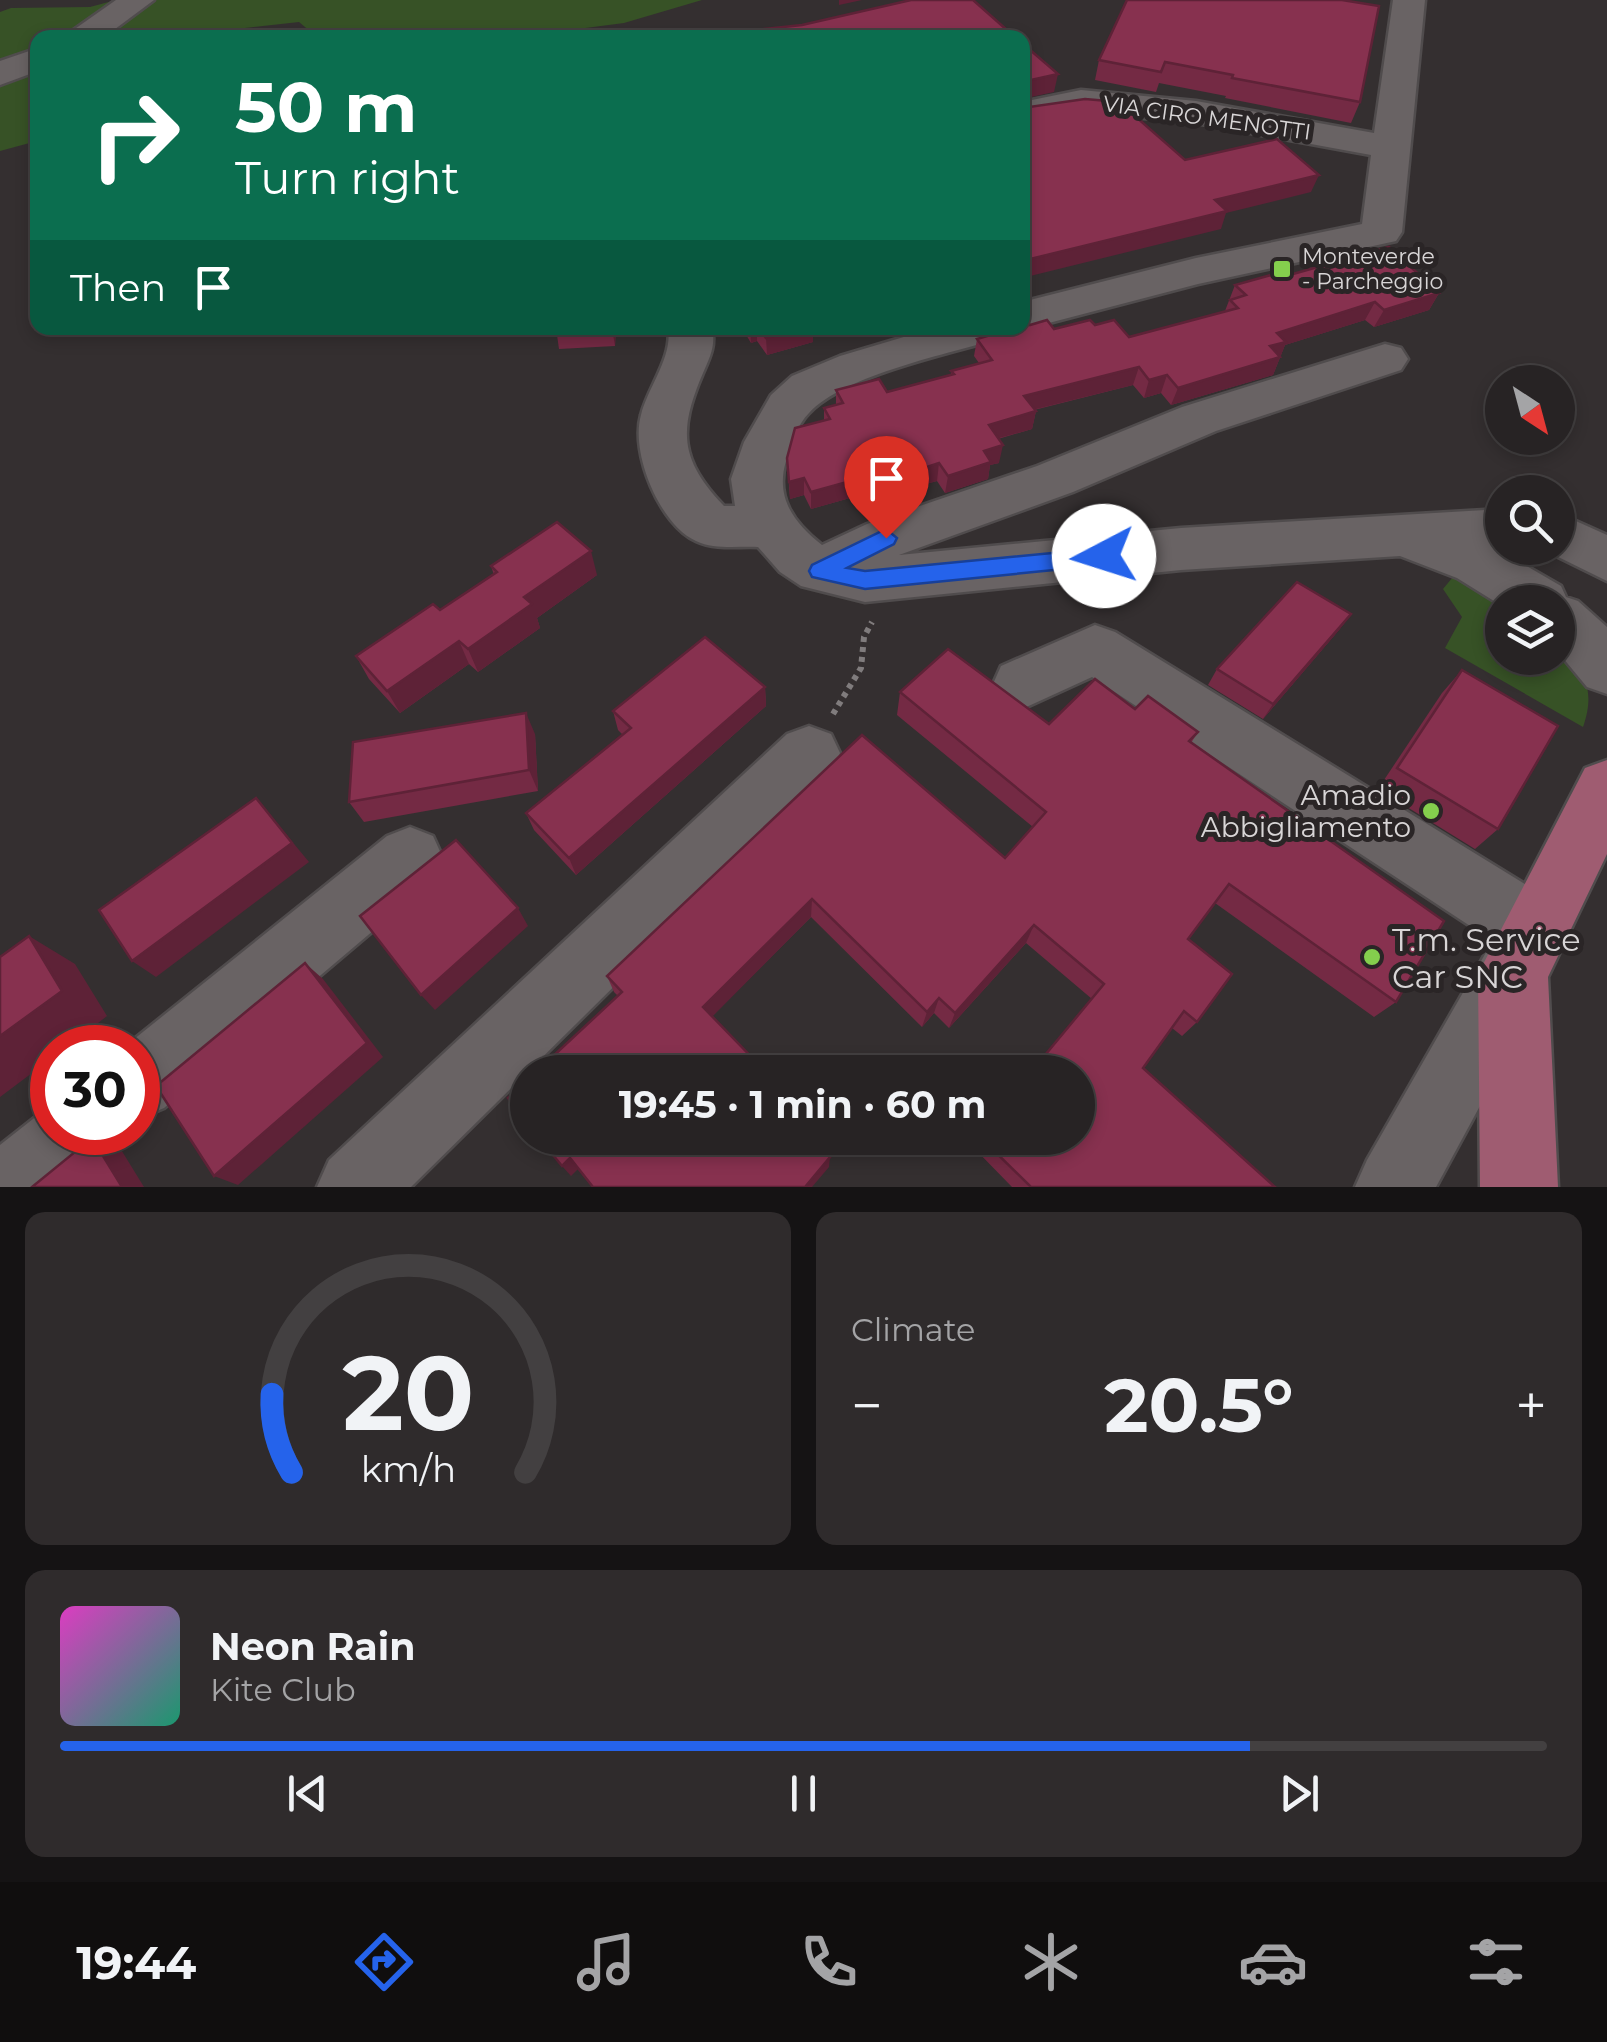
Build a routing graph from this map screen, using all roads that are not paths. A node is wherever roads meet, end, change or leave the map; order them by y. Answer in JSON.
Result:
{"nodes":[{"id":1,"x":138,"y":0,"type":"edge"},
{"id":2,"x":1398,"y":9,"type":"edge"},
{"id":3,"x":91,"y":30,"type":"edge"},
{"id":4,"x":30,"y":61,"type":"edge"},
{"id":5,"x":0,"y":74,"type":"edge"},
{"id":6,"x":1030,"y":111,"type":"edge"},
{"id":7,"x":1392,"y":147,"type":"junction"},
{"id":8,"x":1030,"y":314,"type":"edge"},
{"id":9,"x":692,"y":335,"type":"edge"},
{"id":10,"x":963,"y":335,"type":"edge"},
{"id":11,"x":1385,"y":359,"type":"dead end"},
{"id":12,"x":1607,"y":526,"type":"edge"},
{"id":13,"x":774,"y":527,"type":"junction"},
{"id":14,"x":1575,"y":529,"type":"edge"},
{"id":15,"x":1485,"y":531,"type":"edge"},
{"id":16,"x":1402,"y":536,"type":"junction"},
{"id":17,"x":1575,"y":540,"type":"edge"},
{"id":18,"x":1607,"y":560,"type":"edge"},
{"id":19,"x":820,"y":571,"type":"junction"},
{"id":20,"x":1513,"y":585,"type":"edge"},
{"id":21,"x":1575,"y":613,"type":"edge"},
{"id":22,"x":1607,"y":622,"type":"edge"},
{"id":23,"x":1575,"y":633,"type":"edge"},
{"id":24,"x":1607,"y":670,"type":"edge"},
{"id":25,"x":1022,"y":684,"type":"dead end"},
{"id":26,"x":808,"y":753,"type":"dead end"},
{"id":27,"x":1607,"y":788,"type":"edge"},
{"id":28,"x":410,"y":858,"type":"dead end"},
{"id":29,"x":1524,"y":951,"type":"junction"},
{"id":30,"x":160,"y":1064,"type":"edge"},
{"id":31,"x":48,"y":1155,"type":"edge"},
{"id":32,"x":9,"y":1187,"type":"edge"},
{"id":33,"x":356,"y":1187,"type":"edge"},
{"id":34,"x":1394,"y":1187,"type":"edge"},
{"id":35,"x":1519,"y":1187,"type":"edge"}],
"edges":[{"from":1,"to":3,"type":"street"},
{"from":2,"to":7,"type":"street"},
{"from":4,"to":5,"type":"street"},
{"from":6,"to":7,"type":"street","name":"VIA CIRO MENOTTI"},
{"from":7,"to":8,"type":"street"},
{"from":9,"to":13,"type":"street"},
{"from":10,"to":13,"type":"street"},
{"from":11,"to":19,"type":"street"},
{"from":12,"to":14,"type":"street"},
{"from":13,"to":19,"type":"street"},
{"from":15,"to":16,"type":"street"},
{"from":16,"to":19,"type":"street"},
{"from":16,"to":20,"type":"street"},
{"from":17,"to":18,"type":"street"},
{"from":21,"to":22,"type":"street"},
{"from":23,"to":24,"type":"street"},
{"from":25,"to":29,"type":"street"},
{"from":26,"to":33,"type":"street"},
{"from":27,"to":29,"type":"main road"},
{"from":28,"to":30,"type":"street"},
{"from":29,"to":34,"type":"street"},
{"from":29,"to":35,"type":"main road"},
{"from":31,"to":32,"type":"street"}]}
